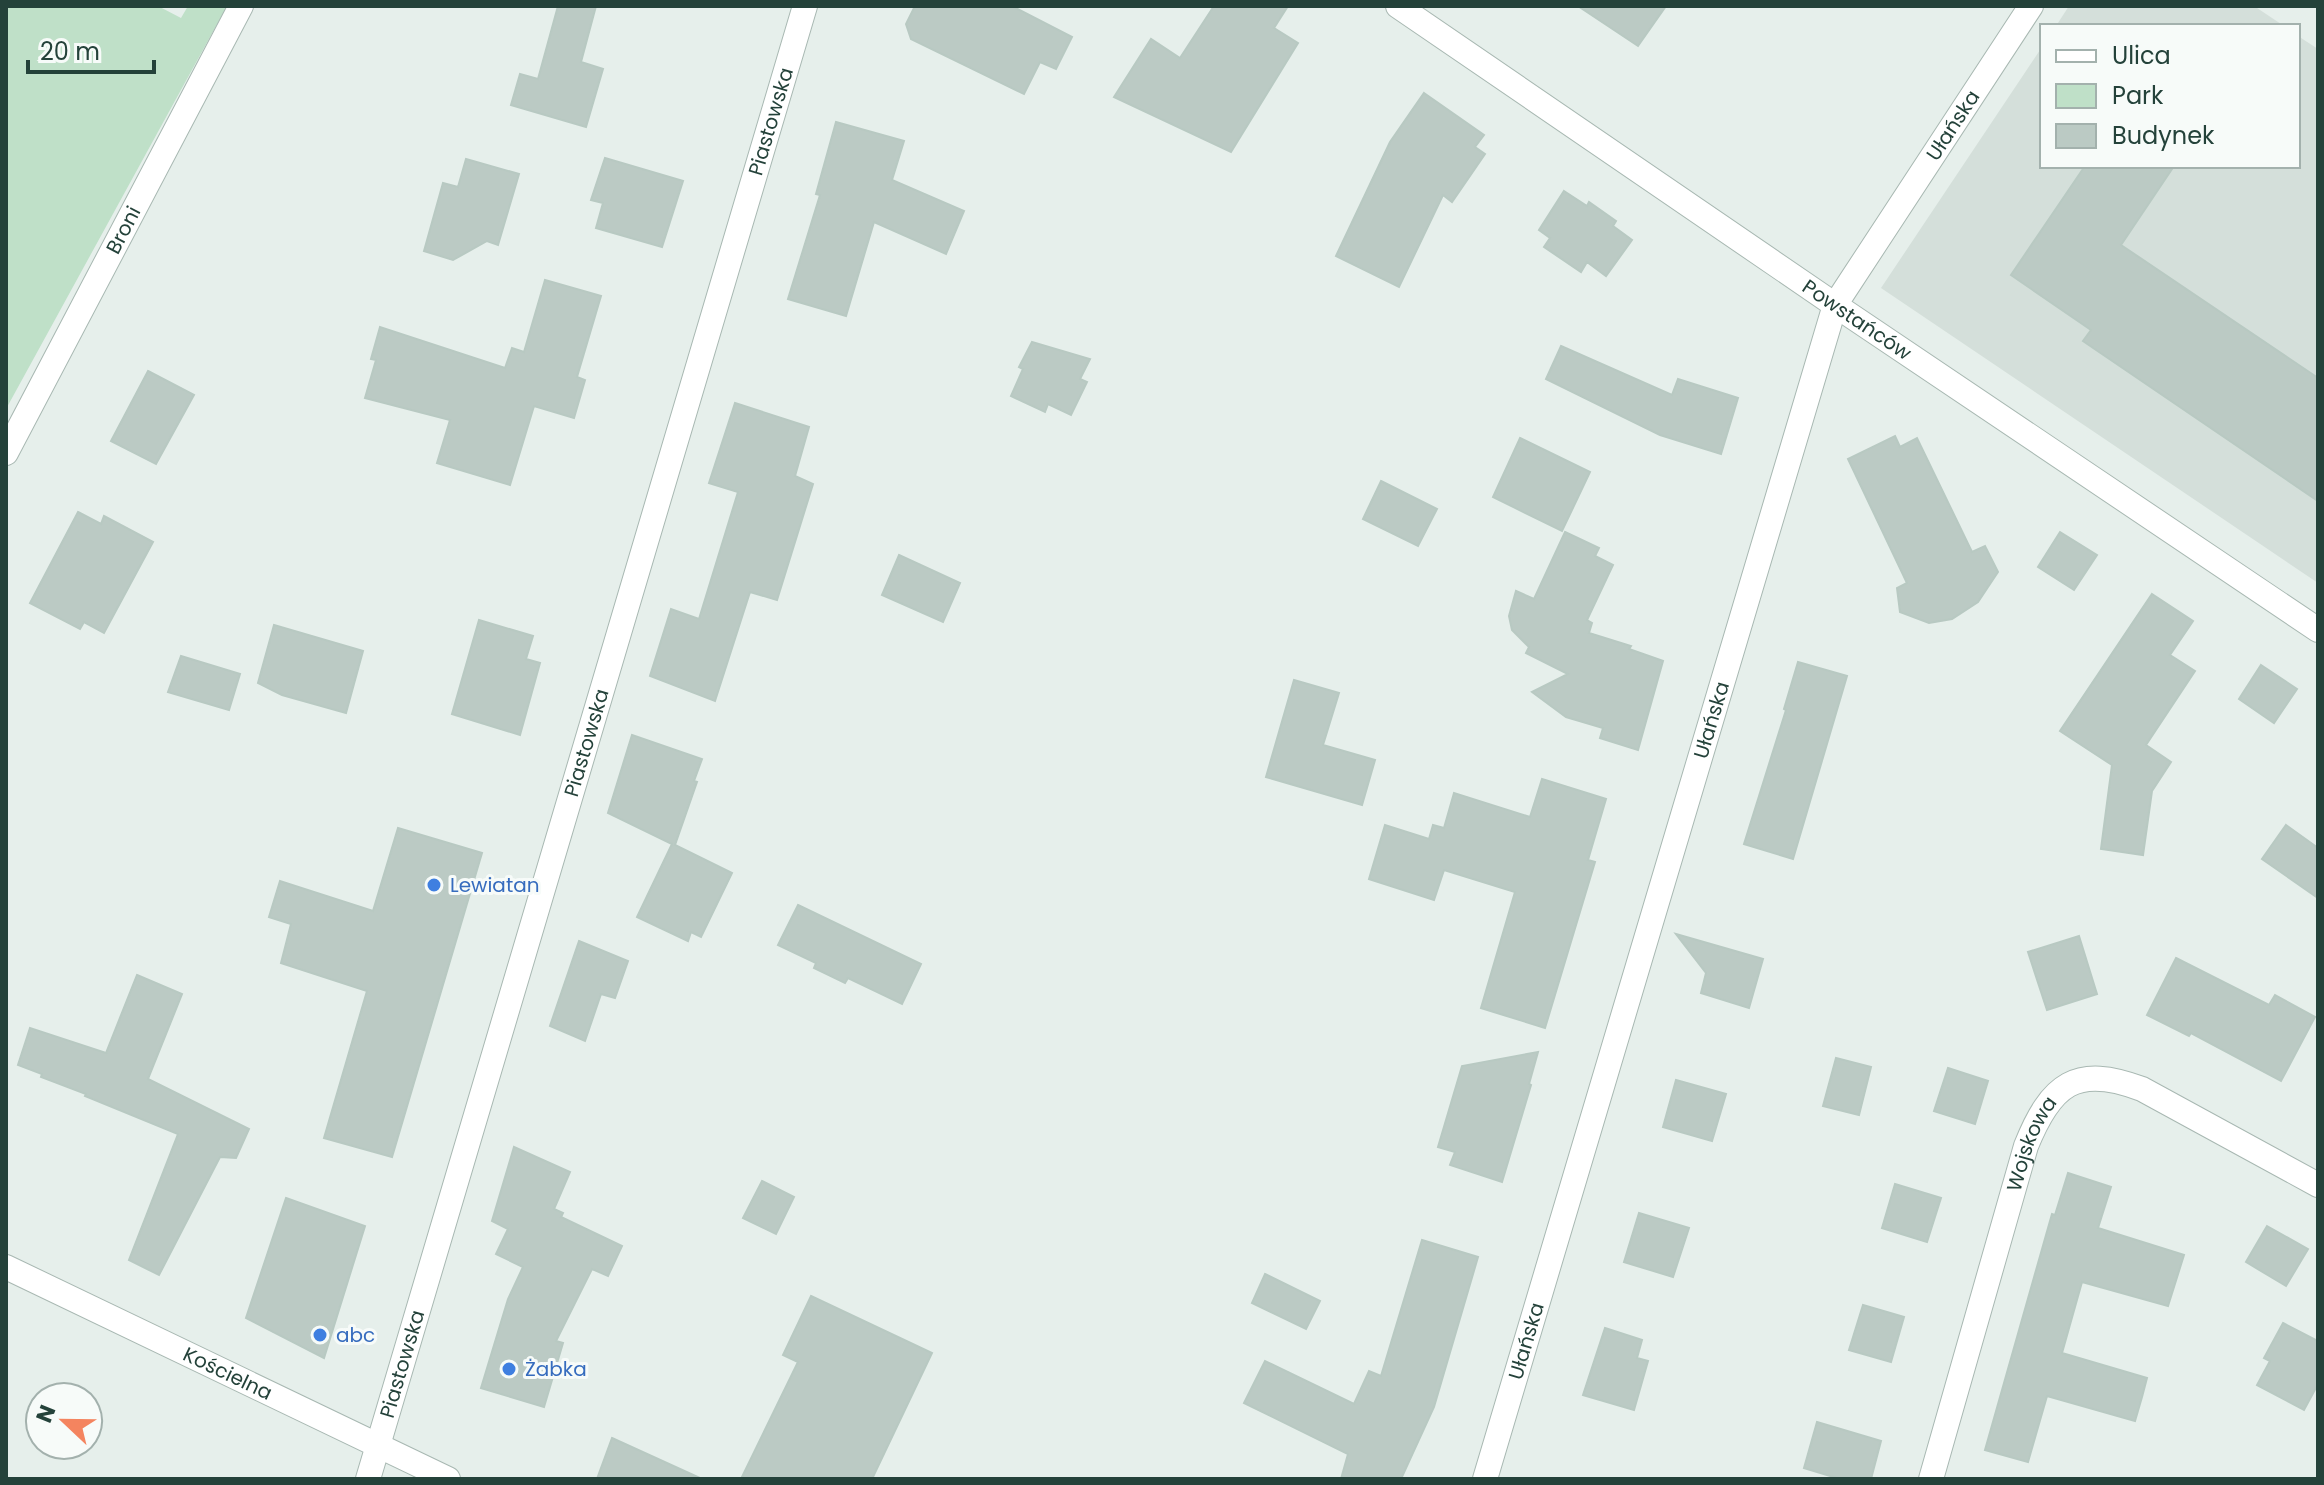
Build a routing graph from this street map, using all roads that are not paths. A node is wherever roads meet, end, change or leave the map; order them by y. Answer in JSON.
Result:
{"nodes":[{"id":1,"x":241,"y":6,"type":"edge"},
{"id":2,"x":805,"y":6,"type":"edge"},
{"id":3,"x":1398,"y":6,"type":"edge"},
{"id":4,"x":2031,"y":6,"type":"edge"},
{"id":5,"x":1835,"y":305,"type":"junction"},
{"id":6,"x":6,"y":453,"type":"edge"},
{"id":7,"x":2318,"y":630,"type":"edge"},
{"id":8,"x":2318,"y":1185,"type":"edge"},
{"id":9,"x":6,"y":1267,"type":"edge"},
{"id":10,"x":378,"y":1444,"type":"junction"},
{"id":11,"x":368,"y":1479,"type":"edge"},
{"id":12,"x":448,"y":1479,"type":"edge"},
{"id":13,"x":1485,"y":1479,"type":"edge"},
{"id":14,"x":1931,"y":1479,"type":"edge"}],
"edges":[{"from":1,"to":6,"type":"street","name":"Broni"},
{"from":2,"to":10,"type":"street","name":"Piastowska"},
{"from":3,"to":5,"type":"street","name":"Powstańców"},
{"from":4,"to":5,"type":"street","name":"Ułańska"},
{"from":5,"to":7,"type":"street","name":"Powstańców"},
{"from":5,"to":13,"type":"street","name":"Ułańska"},
{"from":8,"to":14,"type":"street","name":"Wojskowa"},
{"from":9,"to":10,"type":"street","name":"Kościelna"},
{"from":10,"to":11,"type":"street","name":"Piastowska"},
{"from":10,"to":12,"type":"street","name":"Kościelna"}]}
